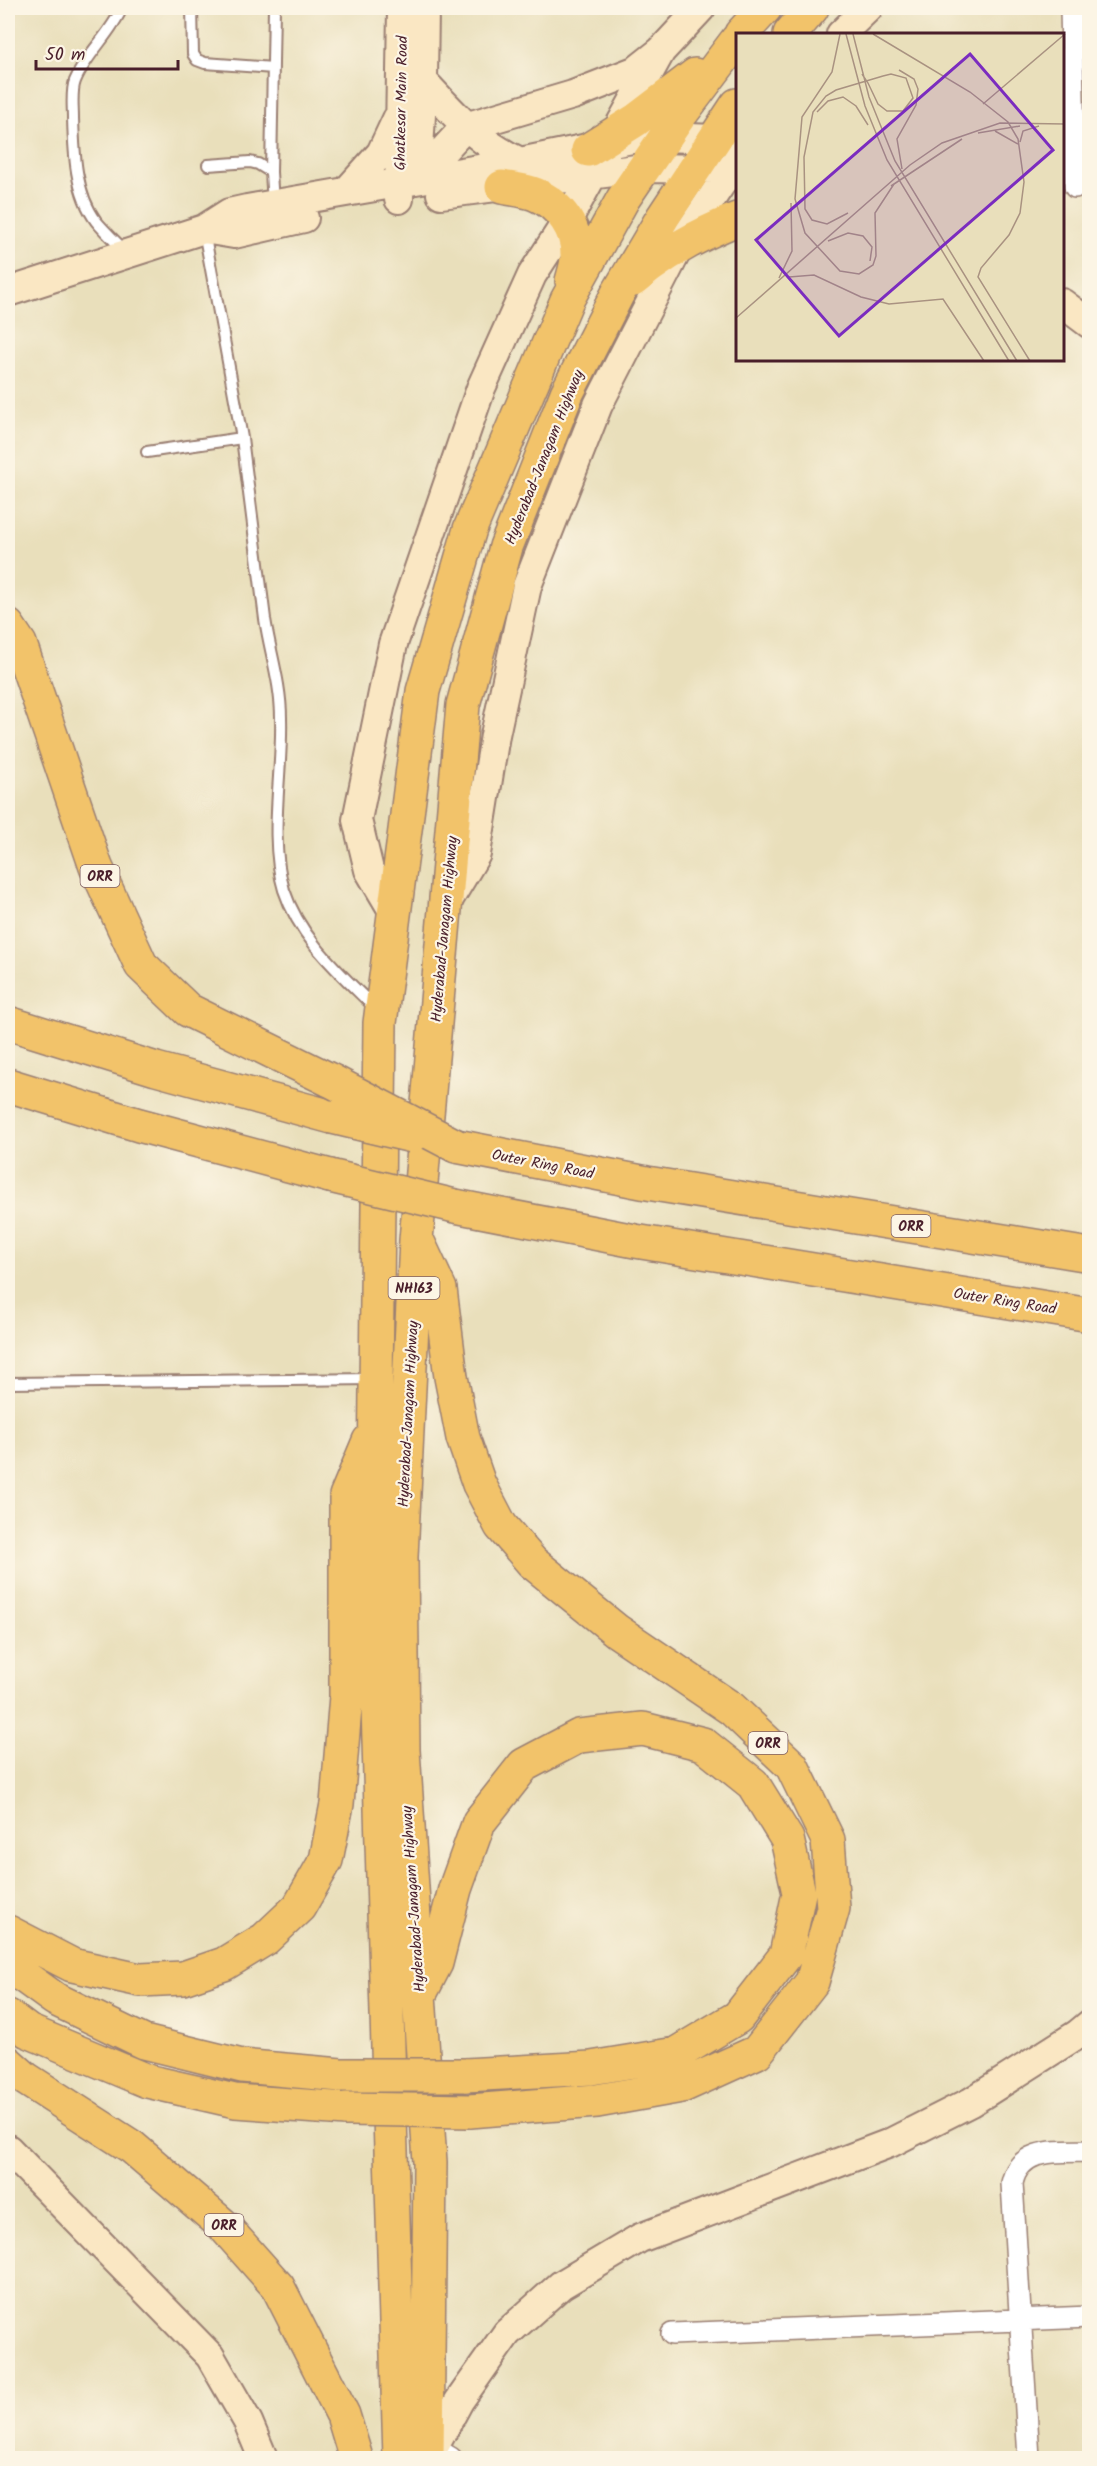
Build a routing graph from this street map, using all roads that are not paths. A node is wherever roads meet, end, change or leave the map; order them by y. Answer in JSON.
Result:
{"nodes":[{"id":1,"x":122,"y":8,"type":"edge"},
{"id":2,"x":192,"y":8,"type":"edge"},
{"id":3,"x":274,"y":8,"type":"edge"},
{"id":4,"x":402,"y":8,"type":"edge"},
{"id":5,"x":424,"y":8,"type":"edge"},
{"id":6,"x":701,"y":8,"type":"edge"},
{"id":7,"x":765,"y":8,"type":"edge"},
{"id":8,"x":812,"y":8,"type":"edge"},
{"id":9,"x":828,"y":8,"type":"edge"},
{"id":10,"x":868,"y":8,"type":"edge"},
{"id":11,"x":1071,"y":8,"type":"edge"},
{"id":12,"x":742,"y":33,"type":"edge"},
{"id":13,"x":791,"y":33,"type":"edge"},
{"id":14,"x":817,"y":33,"type":"edge"},
{"id":15,"x":842,"y":33,"type":"edge"},
{"id":16,"x":736,"y":40,"type":"edge"},
{"id":17,"x":736,"y":40,"type":"edge"},
{"id":18,"x":661,"y":51,"type":"junction"},
{"id":19,"x":273,"y":68,"type":"junction"},
{"id":20,"x":423,"y":81,"type":"junction"},
{"id":21,"x":401,"y":109,"type":"junction"},
{"id":22,"x":736,"y":114,"type":"edge"},
{"id":23,"x":465,"y":127,"type":"junction"},
{"id":24,"x":665,"y":137,"type":"junction"},
{"id":25,"x":601,"y":151,"type":"junction"},
{"id":26,"x":731,"y":156,"type":"edge"},
{"id":27,"x":208,"y":165,"type":"dead end"},
{"id":28,"x":644,"y":168,"type":"junction"},
{"id":29,"x":694,"y":169,"type":"junction"},
{"id":30,"x":271,"y":172,"type":"junction"},
{"id":31,"x":511,"y":174,"type":"junction"},
{"id":32,"x":1075,"y":187,"type":"dead end"},
{"id":33,"x":408,"y":189,"type":"junction"},
{"id":34,"x":347,"y":191,"type":"junction"},
{"id":35,"x":273,"y":204,"type":"junction"},
{"id":36,"x":736,"y":219,"type":"edge"},
{"id":37,"x":567,"y":221,"type":"junction"},
{"id":38,"x":204,"y":229,"type":"junction"},
{"id":39,"x":679,"y":247,"type":"junction"},
{"id":40,"x":128,"y":253,"type":"junction"},
{"id":41,"x":8,"y":292,"type":"edge"},
{"id":42,"x":618,"y":293,"type":"junction"},
{"id":43,"x":567,"y":300,"type":"junction"},
{"id":44,"x":1064,"y":305,"type":"edge"},
{"id":45,"x":1089,"y":324,"type":"edge"},
{"id":46,"x":242,"y":438,"type":"junction"},
{"id":47,"x":147,"y":452,"type":"dead end"},
{"id":48,"x":8,"y":626,"type":"edge"},
{"id":49,"x":446,"y":904,"type":"junction"},
{"id":50,"x":395,"y":914,"type":"junction"},
{"id":51,"x":381,"y":1014,"type":"junction"},
{"id":52,"x":8,"y":1023,"type":"edge"},
{"id":53,"x":8,"y":1085,"type":"edge"},
{"id":54,"x":23,"y":1093,"type":"edge"},
{"id":55,"x":456,"y":1146,"type":"junction"},
{"id":56,"x":416,"y":1240,"type":"junction"},
{"id":57,"x":1089,"y":1255,"type":"edge"},
{"id":58,"x":1089,"y":1315,"type":"edge"},
{"id":59,"x":376,"y":1379,"type":"junction"},
{"id":60,"x":8,"y":1383,"type":"edge"},
{"id":61,"x":376,"y":1424,"type":"junction"},
{"id":62,"x":8,"y":1932,"type":"edge"},
{"id":63,"x":8,"y":1965,"type":"edge"},
{"id":64,"x":419,"y":1996,"type":"junction"},
{"id":65,"x":8,"y":2016,"type":"edge"},
{"id":66,"x":1089,"y":2024,"type":"edge"},
{"id":67,"x":8,"y":2063,"type":"edge"},
{"id":68,"x":8,"y":2149,"type":"edge"},
{"id":69,"x":1089,"y":2151,"type":"edge"},
{"id":70,"x":1089,"y":2317,"type":"edge"},
{"id":71,"x":1020,"y":2319,"type":"junction"},
{"id":72,"x":672,"y":2334,"type":"dead end"},
{"id":73,"x":435,"y":2456,"type":"edge"},
{"id":74,"x":263,"y":2458,"type":"edge"},
{"id":75,"x":356,"y":2458,"type":"edge"},
{"id":76,"x":400,"y":2458,"type":"edge"},
{"id":77,"x":1029,"y":2458,"type":"edge"}],
"edges":[{"from":1,"to":40,"type":"lane"},
{"from":2,"to":19,"type":"lane"},
{"from":3,"to":19,"type":"lane"},
{"from":4,"to":21,"type":"street","name":"Ghatkesar Main Road"},
{"from":5,"to":20,"type":"street","name":"Ghatkesar Main Road"},
{"from":6,"to":18,"type":"street"},
{"from":7,"to":12,"type":"highway"},
{"from":8,"to":13,"type":"highway"},
{"from":9,"to":14,"type":"highway"},
{"from":10,"to":15,"type":"street"},
{"from":11,"to":32,"type":"street"},
{"from":16,"to":24,"type":"highway","number":"NH163"},
{"from":17,"to":25,"type":"highway"},
{"from":18,"to":23,"type":"street"},
{"from":18,"to":25,"type":"street"},
{"from":19,"to":30,"type":"lane"},
{"from":20,"to":23,"type":"street"},
{"from":20,"to":33,"type":"street","name":"Ghatkesar Main Road"},
{"from":21,"to":33,"type":"street","name":"Ghatkesar Main Road"},
{"from":21,"to":34,"type":"street"},
{"from":22,"to":26,"type":"highway","number":"NH163"},
{"from":23,"to":31,"type":"street"},
{"from":23,"to":33,"type":"street"},
{"from":24,"to":25,"type":"street"},
{"from":24,"to":26,"type":"street"},
{"from":24,"to":28,"type":"highway","number":"NH163"},
{"from":25,"to":28,"type":"street"},
{"from":25,"to":31,"type":"street"},
{"from":25,"to":37,"type":"street"},
{"from":26,"to":29,"type":"highway","number":"NH163"},
{"from":26,"to":39,"type":"street"},
{"from":27,"to":30,"type":"lane"},
{"from":28,"to":29,"type":"street"},
{"from":28,"to":43,"type":"highway","name":"Hyderabad-Janagam Highway","number":"NH163"},
{"from":29,"to":42,"type":"highway","name":"Hyderabad-Janagam Highway","number":"NH163"},
{"from":30,"to":35,"type":"lane"},
{"from":31,"to":33,"type":"street"},
{"from":31,"to":37,"type":"highway"},
{"from":33,"to":34,"type":"street"},
{"from":33,"to":38,"type":"street"},
{"from":34,"to":35,"type":"street"},
{"from":35,"to":38,"type":"street"},
{"from":36,"to":39,"type":"highway"},
{"from":37,"to":43,"type":"highway"},
{"from":37,"to":50,"type":"street"},
{"from":38,"to":40,"type":"street"},
{"from":38,"to":46,"type":"lane"},
{"from":39,"to":42,"type":"highway"},
{"from":39,"to":49,"type":"street"},
{"from":40,"to":41,"type":"street"},
{"from":42,"to":49,"type":"highway","name":"Hyderabad-Janagam Highway","number":"NH163"},
{"from":43,"to":50,"type":"highway","name":"Hyderabad-Janagam Highway","number":"NH163"},
{"from":44,"to":45,"type":"street"},
{"from":46,"to":47,"type":"lane"},
{"from":46,"to":51,"type":"lane"},
{"from":48,"to":55,"type":"highway","number":"ORR","bridge":true},
{"from":49,"to":56,"type":"highway","name":"Hyderabad-Janagam Highway","number":"NH163"},
{"from":50,"to":51,"type":"highway","name":"Hyderabad-Janagam Highway","number":"NH163"},
{"from":51,"to":59,"type":"highway","name":"Hyderabad-Janagam Highway","number":"NH163"},
{"from":52,"to":55,"type":"highway","name":"Outer Ring Road","number":"ORR","bridge":true},
{"from":53,"to":54,"type":"highway","name":"Outer Ring Road"},
{"from":54,"to":58,"type":"highway","name":"Outer Ring Road","bridge":true},
{"from":55,"to":57,"type":"highway","name":"Outer Ring Road","number":"ORR"},
{"from":56,"to":64,"type":"highway","name":"Hyderabad-Janagam Highway","number":"NH163"},
{"from":56,"to":65,"type":"highway","number":"ORR","bridge":true},
{"from":59,"to":60,"type":"lane"},
{"from":59,"to":61,"type":"highway","name":"Hyderabad-Janagam Highway","number":"NH163"},
{"from":61,"to":62,"type":"highway"},
{"from":61,"to":76,"type":"highway","name":"Hyderabad-Janagam Highway","number":"NH163"},
{"from":63,"to":64,"type":"highway","number":"ORR","bridge":true},
{"from":64,"to":73,"type":"highway","name":"Hyderabad-Janagam Highway","number":"NH163"},
{"from":66,"to":73,"type":"street"},
{"from":67,"to":75,"type":"highway","number":"ORR"},
{"from":68,"to":74,"type":"street"},
{"from":69,"to":71,"type":"street"},
{"from":70,"to":71,"type":"street"},
{"from":71,"to":72,"type":"street"},
{"from":71,"to":77,"type":"street"}]}
